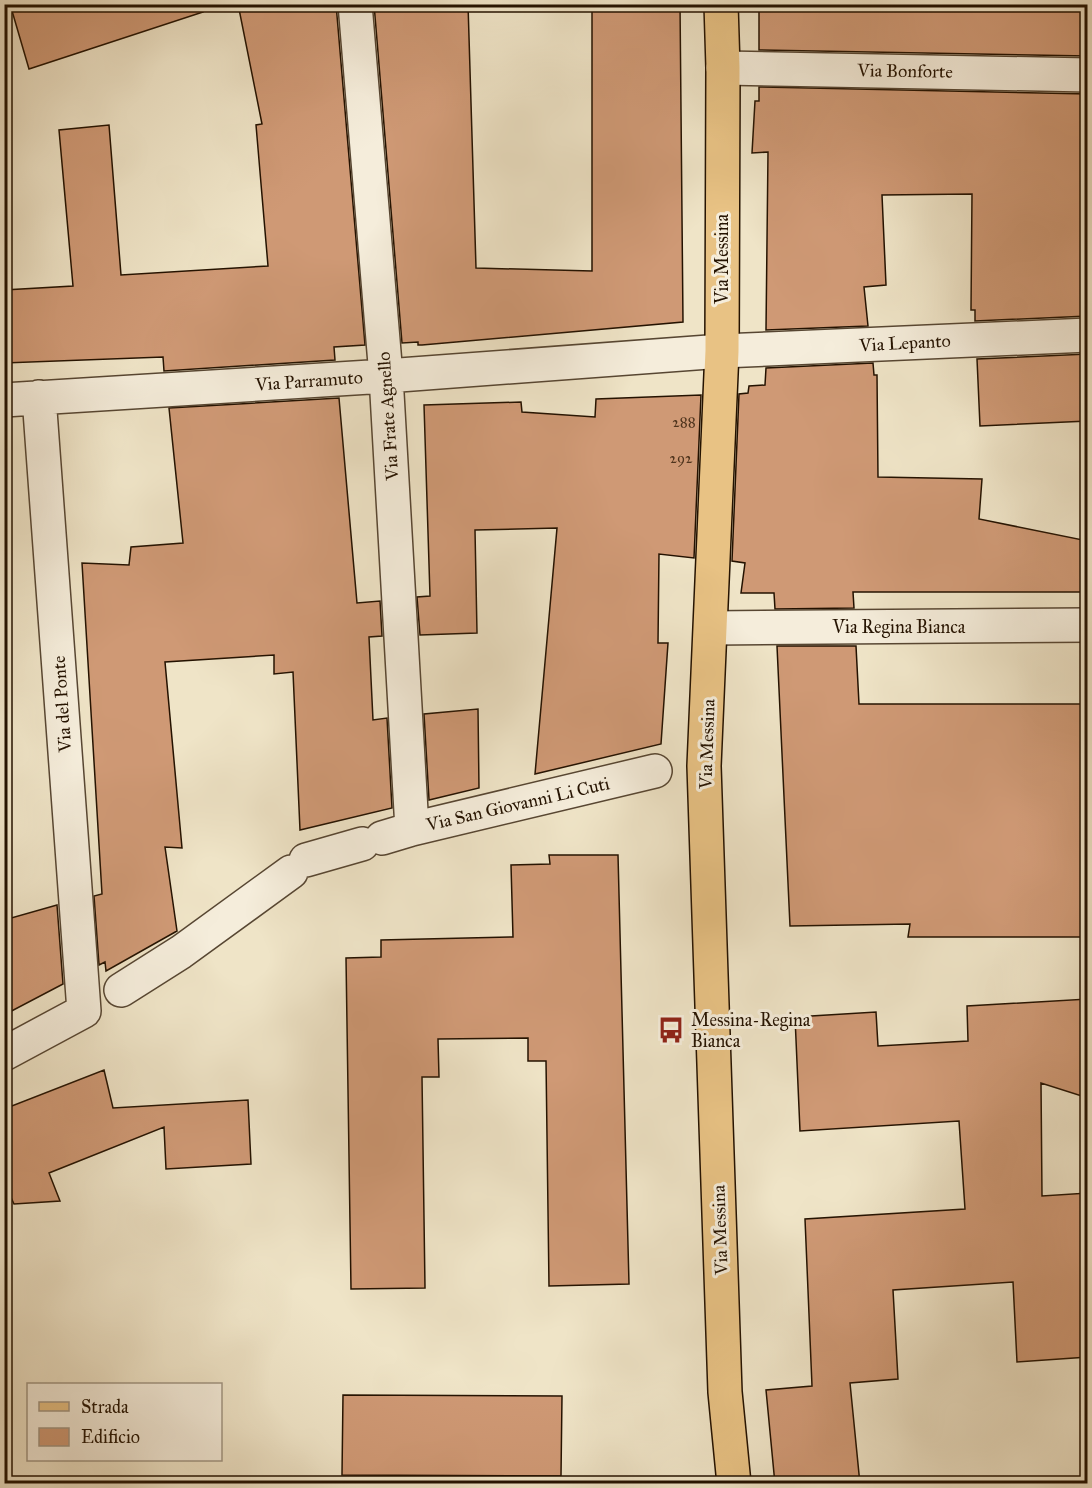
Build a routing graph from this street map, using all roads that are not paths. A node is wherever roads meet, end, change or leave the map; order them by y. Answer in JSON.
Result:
{"nodes":[{"id":1,"x":355,"y":4,"type":"edge"},
{"id":2,"x":721,"y":4,"type":"edge"},
{"id":3,"x":723,"y":68,"type":"junction"},
{"id":4,"x":1088,"y":75,"type":"edge"},
{"id":5,"x":1088,"y":335,"type":"edge"},
{"id":6,"x":722,"y":351,"type":"junction"},
{"id":7,"x":386,"y":376,"type":"junction"},
{"id":8,"x":39,"y":397,"type":"junction"},
{"id":9,"x":4,"y":400,"type":"edge"},
{"id":10,"x":1088,"y":625,"type":"edge"},
{"id":11,"x":711,"y":628,"type":"junction"},
{"id":12,"x":655,"y":771,"type":"dead end"},
{"id":13,"x":385,"y":837,"type":"junction"},
{"id":14,"x":121,"y":990,"type":"dead end"},
{"id":15,"x":4,"y":1054,"type":"edge"},
{"id":16,"x":734,"y":1484,"type":"edge"}],
"edges":[{"from":1,"to":7,"type":"street","name":"Via Frate Agnello"},
{"from":2,"to":3,"type":"main road","name":"Via Messina"},
{"from":3,"to":4,"type":"street","name":"Via Bonforte"},
{"from":3,"to":6,"type":"main road","name":"Via Messina"},
{"from":5,"to":6,"type":"street","name":"Via Lepanto"},
{"from":6,"to":7,"type":"street","name":"Via Parramuto"},
{"from":6,"to":11,"type":"main road","name":"Via Messina"},
{"from":7,"to":8,"type":"street","name":"Via Parramuto"},
{"from":7,"to":13,"type":"street","name":"Via Frate Agnello"},
{"from":8,"to":9,"type":"street","name":"Via Parramuto"},
{"from":8,"to":15,"type":"street","name":"Via del Ponte"},
{"from":10,"to":11,"type":"street","name":"Via Regina Bianca"},
{"from":11,"to":16,"type":"main road","name":"Via Messina"},
{"from":12,"to":13,"type":"street","name":"Via San Giovanni Li Cuti"},
{"from":13,"to":14,"type":"street","name":"Via San Giovanni Li Cuti"}]}
